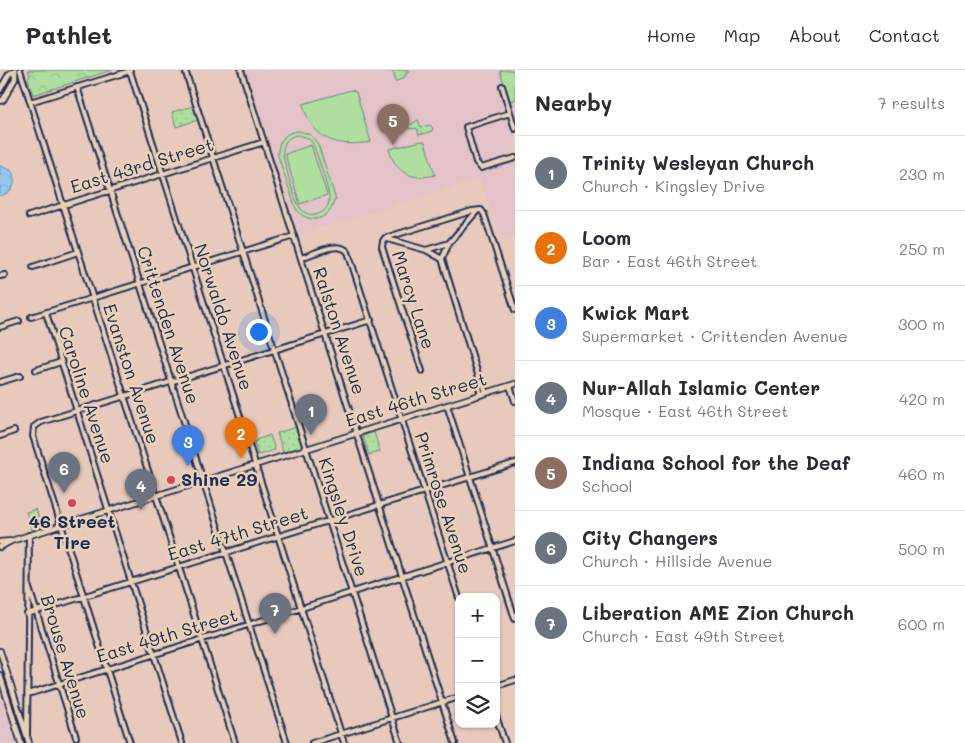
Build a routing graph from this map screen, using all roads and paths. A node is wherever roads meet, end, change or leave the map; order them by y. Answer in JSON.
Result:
{"nodes":[{"id":1,"x":15,"y":70,"type":"edge"},
{"id":2,"x":20,"y":70,"type":"edge"},
{"id":3,"x":131,"y":70,"type":"edge"},
{"id":4,"x":185,"y":70,"type":"edge"},
{"id":5,"x":241,"y":70,"type":"edge"},
{"id":6,"x":502,"y":86,"type":"dead end"},
{"id":7,"x":78,"y":87,"type":"junction"},
{"id":8,"x":0,"y":90,"type":"edge"},
{"id":9,"x":0,"y":102,"type":"edge"},
{"id":10,"x":30,"y":102,"type":"junction"},
{"id":11,"x":510,"y":113,"type":"junction"},
{"id":12,"x":515,"y":128,"type":"edge"},
{"id":13,"x":264,"y":142,"type":"junction"},
{"id":14,"x":214,"y":158,"type":"junction"},
{"id":15,"x":515,"y":158,"type":"edge"},
{"id":16,"x":163,"y":174,"type":"junction"},
{"id":17,"x":111,"y":190,"type":"junction"},
{"id":18,"x":63,"y":205,"type":"junction"},
{"id":19,"x":477,"y":211,"type":"junction"},
{"id":20,"x":29,"y":216,"type":"dead end"},
{"id":21,"x":294,"y":236,"type":"junction"},
{"id":22,"x":386,"y":238,"type":"junction"},
{"id":23,"x":449,"y":243,"type":"junction"},
{"id":24,"x":426,"y":250,"type":"junction"},
{"id":25,"x":78,"y":252,"type":"junction"},
{"id":26,"x":244,"y":252,"type":"junction"},
{"id":27,"x":301,"y":258,"type":"junction"},
{"id":28,"x":442,"y":259,"type":"junction"},
{"id":29,"x":33,"y":267,"type":"dead end"},
{"id":30,"x":193,"y":267,"type":"junction"},
{"id":31,"x":140,"y":284,"type":"junction"},
{"id":32,"x":93,"y":298,"type":"junction"},
{"id":33,"x":515,"y":310,"type":"edge"},
{"id":34,"x":46,"y":313,"type":"junction"},
{"id":35,"x":31,"y":317,"type":"dead end"},
{"id":36,"x":370,"y":320,"type":"junction"},
{"id":37,"x":18,"y":321,"type":"dead end"},
{"id":38,"x":0,"y":327,"type":"edge"},
{"id":39,"x":325,"y":334,"type":"junction"},
{"id":40,"x":275,"y":350,"type":"junction"},
{"id":41,"x":62,"y":362,"type":"junction"},
{"id":42,"x":224,"y":366,"type":"junction"},
{"id":43,"x":36,"y":370,"type":"dead end"},
{"id":44,"x":422,"y":371,"type":"dead end"},
{"id":45,"x":20,"y":376,"type":"dead end"},
{"id":46,"x":0,"y":382,"type":"edge"},
{"id":47,"x":172,"y":382,"type":"junction"},
{"id":48,"x":512,"y":385,"type":"edge"},
{"id":49,"x":484,"y":393,"type":"junction"},
{"id":50,"x":124,"y":397,"type":"junction"},
{"id":51,"x":515,"y":401,"type":"edge"},
{"id":52,"x":447,"y":405,"type":"junction"},
{"id":53,"x":77,"y":412,"type":"junction"},
{"id":54,"x":402,"y":419,"type":"junction"},
{"id":55,"x":14,"y":431,"type":"dead end"},
{"id":56,"x":357,"y":433,"type":"junction"},
{"id":57,"x":0,"y":436,"type":"edge"},
{"id":58,"x":307,"y":449,"type":"junction"},
{"id":59,"x":515,"y":463,"type":"edge"},
{"id":60,"x":256,"y":464,"type":"junction"},
{"id":61,"x":470,"y":477,"type":"junction"},
{"id":62,"x":204,"y":481,"type":"junction"},
{"id":63,"x":425,"y":491,"type":"junction"},
{"id":64,"x":156,"y":496,"type":"junction"},
{"id":65,"x":380,"y":505,"type":"junction"},
{"id":66,"x":108,"y":510,"type":"junction"},
{"id":67,"x":330,"y":520,"type":"junction"},
{"id":68,"x":61,"y":525,"type":"junction"},
{"id":69,"x":28,"y":535,"type":"junction"},
{"id":70,"x":279,"y":536,"type":"junction"},
{"id":71,"x":11,"y":541,"type":"junction"},
{"id":72,"x":515,"y":541,"type":"edge"},
{"id":73,"x":0,"y":542,"type":"edge"},
{"id":74,"x":0,"y":547,"type":"edge"},
{"id":75,"x":493,"y":548,"type":"junction"},
{"id":76,"x":226,"y":552,"type":"junction"},
{"id":77,"x":448,"y":562,"type":"junction"},
{"id":78,"x":179,"y":567,"type":"junction"},
{"id":79,"x":402,"y":576,"type":"junction"},
{"id":80,"x":131,"y":582,"type":"junction"},
{"id":81,"x":28,"y":586,"type":"junction"},
{"id":82,"x":352,"y":592,"type":"junction"},
{"id":83,"x":457,"y":593,"type":"edge"},
{"id":84,"x":84,"y":597,"type":"junction"},
{"id":85,"x":302,"y":608,"type":"junction"},
{"id":86,"x":37,"y":611,"type":"junction"},
{"id":87,"x":27,"y":614,"type":"junction"},
{"id":88,"x":515,"y":619,"type":"edge"},
{"id":89,"x":249,"y":624,"type":"junction"},
{"id":90,"x":202,"y":639,"type":"junction"},
{"id":91,"x":0,"y":651,"type":"edge"},
{"id":92,"x":154,"y":654,"type":"junction"},
{"id":93,"x":2,"y":664,"type":"edge"},
{"id":94,"x":6,"y":669,"type":"junction"},
{"id":95,"x":107,"y":669,"type":"junction"},
{"id":96,"x":0,"y":671,"type":"edge"},
{"id":97,"x":0,"y":675,"type":"edge"},
{"id":98,"x":515,"y":680,"type":"edge"},
{"id":99,"x":59,"y":684,"type":"junction"},
{"id":100,"x":500,"y":685,"type":"edge"},
{"id":101,"x":28,"y":694,"type":"junction"},
{"id":102,"x":455,"y":698,"type":"edge"},
{"id":103,"x":442,"y":702,"type":"junction"},
{"id":104,"x":392,"y":718,"type":"junction"},
{"id":105,"x":500,"y":728,"type":"edge"},
{"id":106,"x":342,"y":734,"type":"junction"},
{"id":107,"x":27,"y":737,"type":"junction"},
{"id":108,"x":76,"y":737,"type":"dead end"},
{"id":109,"x":21,"y":743,"type":"edge"},
{"id":110,"x":29,"y":743,"type":"edge"},
{"id":111,"x":130,"y":743,"type":"edge"},
{"id":112,"x":182,"y":743,"type":"edge"},
{"id":113,"x":235,"y":743,"type":"edge"},
{"id":114,"x":287,"y":743,"type":"edge"},
{"id":115,"x":312,"y":743,"type":"edge"},
{"id":116,"x":344,"y":743,"type":"edge"},
{"id":117,"x":400,"y":743,"type":"edge"},
{"id":118,"x":455,"y":743,"type":"edge"},
{"id":119,"x":505,"y":743,"type":"edge"}],
"edges":[{"from":1,"to":8,"type":"main road"},
{"from":1,"to":9,"type":"main road"},
{"from":2,"to":10,"type":"street","name":"Evanston Avenue"},
{"from":3,"to":7,"type":"street"},
{"from":3,"to":16,"type":"street","name":"Norwaldo Avenue"},
{"from":4,"to":14,"type":"street","name":"Kingsley Drive"},
{"from":5,"to":13,"type":"street","name":"Ralston Avenue"},
{"from":6,"to":11,"type":"street"},
{"from":7,"to":10,"type":"street"},
{"from":7,"to":17,"type":"street","name":"Crittenden Avenue"},
{"from":10,"to":18,"type":"street","name":"Evanston Avenue"},
{"from":11,"to":12,"type":"street"},
{"from":11,"to":15,"type":"street"},
{"from":13,"to":14,"type":"street","name":"East 43rd Street"},
{"from":13,"to":21,"type":"street","name":"Ralston Avenue"},
{"from":14,"to":16,"type":"street","name":"East 43rd Street"},
{"from":14,"to":26,"type":"street","name":"Kingsley Drive"},
{"from":16,"to":17,"type":"street","name":"East 43rd Street"},
{"from":16,"to":30,"type":"street","name":"Norwaldo Avenue"},
{"from":17,"to":18,"type":"street","name":"East 43rd Street"},
{"from":17,"to":31,"type":"street","name":"Crittenden Avenue"},
{"from":18,"to":20,"type":"street","name":"East 43rd Street"},
{"from":18,"to":25,"type":"street","name":"Evanston Avenue"},
{"from":19,"to":22,"type":"street","name":"Marcy Lane"},
{"from":19,"to":23,"type":"street"},
{"from":19,"to":33,"type":"street"},
{"from":21,"to":26,"type":"street"},
{"from":21,"to":27,"type":"street","name":"Ralston Avenue"},
{"from":22,"to":24,"type":"street","name":"Marcy Lane"},
{"from":22,"to":44,"type":"street","name":"Marcy Lane"},
{"from":23,"to":24,"type":"street","name":"Marcy Lane"},
{"from":23,"to":28,"type":"street"},
{"from":24,"to":28,"type":"street","name":"Marcy Lane"},
{"from":25,"to":29,"type":"street"},
{"from":25,"to":32,"type":"street","name":"Evanston Avenue"},
{"from":26,"to":30,"type":"street"},
{"from":26,"to":40,"type":"street","name":"Kingsley Drive"},
{"from":27,"to":36,"type":"street","name":"Primrose Avenue"},
{"from":27,"to":39,"type":"street","name":"Ralston Avenue"},
{"from":28,"to":49,"type":"street"},
{"from":30,"to":31,"type":"street"},
{"from":30,"to":42,"type":"street","name":"Norwaldo Avenue"},
{"from":31,"to":32,"type":"street"},
{"from":31,"to":47,"type":"street","name":"Crittenden Avenue"},
{"from":32,"to":34,"type":"street"},
{"from":32,"to":50,"type":"street","name":"Evanston Avenue"},
{"from":34,"to":35,"type":"street"},
{"from":34,"to":41,"type":"street","name":"Caroline Avenue"},
{"from":36,"to":39,"type":"street"},
{"from":36,"to":54,"type":"street","name":"Primrose Avenue"},
{"from":37,"to":38,"type":"street"},
{"from":39,"to":40,"type":"street"},
{"from":39,"to":56,"type":"street","name":"Ralston Avenue"},
{"from":40,"to":42,"type":"street"},
{"from":40,"to":58,"type":"street","name":"Kingsley Drive"},
{"from":41,"to":43,"type":"street"},
{"from":41,"to":53,"type":"street","name":"Caroline Avenue"},
{"from":42,"to":47,"type":"street"},
{"from":42,"to":60,"type":"street","name":"Norwaldo Avenue"},
{"from":45,"to":46,"type":"street"},
{"from":47,"to":50,"type":"street"},
{"from":47,"to":62,"type":"street","name":"Crittenden Avenue"},
{"from":48,"to":49,"type":"main road","name":"East 46th Street"},
{"from":48,"to":51,"type":"street"},
{"from":49,"to":52,"type":"main road","name":"East 46th Street"},
{"from":50,"to":53,"type":"street"},
{"from":50,"to":64,"type":"street","name":"Evanston Avenue"},
{"from":52,"to":54,"type":"main road","name":"East 46th Street"},
{"from":52,"to":61,"type":"street"},
{"from":53,"to":66,"type":"street","name":"Caroline Avenue"},
{"from":53,"to":68,"type":"street"},
{"from":54,"to":56,"type":"main road","name":"East 46th Street"},
{"from":54,"to":63,"type":"street","name":"Primrose Avenue"},
{"from":55,"to":57,"type":"street"},
{"from":56,"to":58,"type":"main road","name":"East 46th Street"},
{"from":56,"to":65,"type":"street","name":"Ralston Avenue"},
{"from":58,"to":60,"type":"main road","name":"East 46th Street"},
{"from":58,"to":67,"type":"street","name":"Kingsley Drive"},
{"from":59,"to":61,"type":"street","name":"East 47th Street"},
{"from":60,"to":62,"type":"main road","name":"East 46th Street"},
{"from":60,"to":70,"type":"street","name":"Norwaldo Avenue"},
{"from":61,"to":63,"type":"street","name":"East 47th Street"},
{"from":61,"to":75,"type":"street"},
{"from":62,"to":64,"type":"main road","name":"East 46th Street"},
{"from":62,"to":76,"type":"street","name":"Crittenden Avenue"},
{"from":63,"to":65,"type":"street","name":"East 47th Street"},
{"from":63,"to":77,"type":"street","name":"Primrose Avenue"},
{"from":64,"to":66,"type":"main road","name":"East 46th Street"},
{"from":64,"to":78,"type":"street","name":"Evanston Avenue"},
{"from":65,"to":67,"type":"street","name":"East 47th Street"},
{"from":65,"to":79,"type":"street","name":"Ralston Avenue"},
{"from":66,"to":68,"type":"main road","name":"East 46th Street"},
{"from":66,"to":80,"type":"street","name":"Caroline Avenue"},
{"from":67,"to":70,"type":"street","name":"East 47th Street"},
{"from":67,"to":82,"type":"street","name":"Kingsley Drive"},
{"from":68,"to":69,"type":"main road","name":"East 46th Street"},
{"from":68,"to":84,"type":"street"},
{"from":69,"to":71,"type":"main road","name":"East 46th Street"},
{"from":69,"to":81,"type":"street"},
{"from":70,"to":76,"type":"street","name":"East 47th Street"},
{"from":70,"to":85,"type":"street","name":"Norwaldo Avenue"},
{"from":71,"to":73,"type":"main road","name":"East 46th Street"},
{"from":71,"to":74,"type":"main road","name":"East 46th Street"},
{"from":72,"to":75,"type":"street","name":"East 49th Street"},
{"from":75,"to":77,"type":"street","name":"East 49th Street"},
{"from":75,"to":88,"type":"street"},
{"from":76,"to":78,"type":"street","name":"East 47th Street"},
{"from":76,"to":89,"type":"street","name":"Crittenden Avenue"},
{"from":77,"to":79,"type":"street","name":"East 49th Street"},
{"from":77,"to":83,"type":"street","name":"Primrose Avenue"},
{"from":78,"to":80,"type":"street","name":"East 47th Street"},
{"from":78,"to":90,"type":"street","name":"Evanston Avenue"},
{"from":79,"to":82,"type":"street","name":"East 49th Street"},
{"from":79,"to":103,"type":"street","name":"Ralston Avenue"},
{"from":80,"to":84,"type":"street","name":"East 47th Street"},
{"from":80,"to":92,"type":"street","name":"Caroline Avenue"},
{"from":81,"to":86,"type":"street","name":"Brouse Avenue"},
{"from":81,"to":87,"type":"street"},
{"from":82,"to":85,"type":"street","name":"East 49th Street"},
{"from":82,"to":104,"type":"street","name":"Kingsley Drive"},
{"from":84,"to":86,"type":"street","name":"East 47th Street"},
{"from":84,"to":95,"type":"street"},
{"from":85,"to":89,"type":"street","name":"East 49th Street"},
{"from":85,"to":106,"type":"street","name":"Norwaldo Avenue"},
{"from":86,"to":87,"type":"street","name":"East 47th Street"},
{"from":86,"to":99,"type":"street","name":"Brouse Avenue"},
{"from":87,"to":101,"type":"street"},
{"from":89,"to":90,"type":"street","name":"East 49th Street"},
{"from":89,"to":114,"type":"street","name":"Crittenden Avenue"},
{"from":90,"to":92,"type":"street","name":"East 49th Street"},
{"from":90,"to":113,"type":"street","name":"Evanston Avenue"},
{"from":91,"to":93,"type":"main road"},
{"from":92,"to":95,"type":"street","name":"East 49th Street"},
{"from":92,"to":112,"type":"street","name":"Caroline Avenue"},
{"from":93,"to":94,"type":"main road"},
{"from":94,"to":96,"type":"street"},
{"from":94,"to":107,"type":"main road"},
{"from":95,"to":99,"type":"street","name":"East 49th Street"},
{"from":95,"to":111,"type":"street"},
{"from":97,"to":109,"type":"main road"},
{"from":98,"to":100,"type":"street"},
{"from":99,"to":101,"type":"street","name":"East 49th Street"},
{"from":99,"to":108,"type":"street","name":"Brouse Avenue"},
{"from":101,"to":107,"type":"street"},
{"from":102,"to":103,"type":"street"},
{"from":103,"to":104,"type":"street"},
{"from":103,"to":118,"type":"street","name":"Ralston Avenue"},
{"from":104,"to":106,"type":"street"},
{"from":104,"to":117,"type":"street","name":"Kingsley Drive"},
{"from":105,"to":119,"type":"street"},
{"from":106,"to":115,"type":"street"},
{"from":106,"to":116,"type":"street","name":"Norwaldo Avenue"},
{"from":107,"to":110,"type":"main road"}]}
